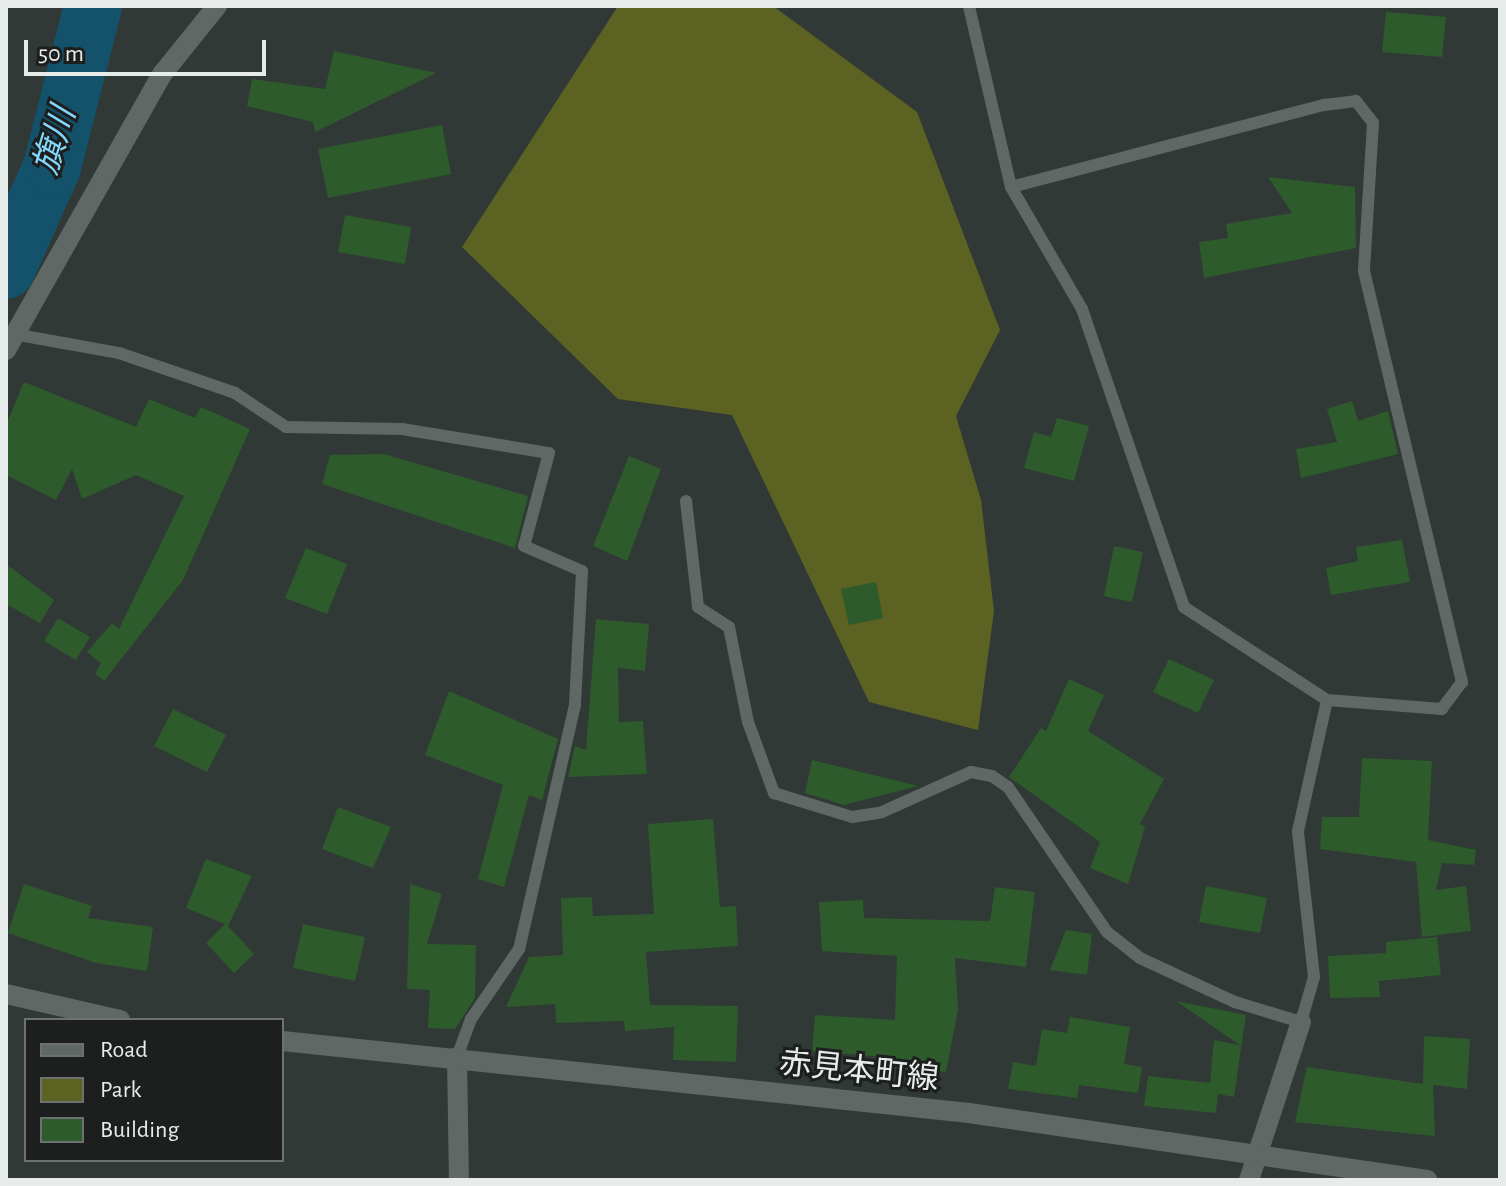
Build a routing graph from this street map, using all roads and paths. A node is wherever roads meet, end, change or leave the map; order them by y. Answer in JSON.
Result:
{"nodes":[{"id":1,"x":217,"y":6,"type":"edge"},
{"id":2,"x":969,"y":6,"type":"edge"},
{"id":3,"x":1011,"y":187,"type":"junction"},
{"id":4,"x":12,"y":342,"type":"edge"},
{"id":5,"x":686,"y":501,"type":"dead end"},
{"id":6,"x":1327,"y":700,"type":"junction"},
{"id":7,"x":6,"y":994,"type":"edge"},
{"id":8,"x":111,"y":1018,"type":"edge"},
{"id":9,"x":1301,"y":1022,"type":"junction"},
{"id":10,"x":284,"y":1041,"type":"edge"},
{"id":11,"x":457,"y":1057,"type":"junction"},
{"id":12,"x":1258,"y":1152,"type":"junction"},
{"id":13,"x":459,"y":1180,"type":"edge"},
{"id":14,"x":1249,"y":1180,"type":"edge"},
{"id":15,"x":1427,"y":1180,"type":"edge"}],
"edges":[{"from":1,"to":4,"type":"main road"},
{"from":2,"to":3,"type":"lane"},
{"from":3,"to":6,"type":"lane"},
{"from":3,"to":6,"type":"lane"},
{"from":4,"to":11,"type":"lane"},
{"from":5,"to":9,"type":"lane"},
{"from":6,"to":9,"type":"lane"},
{"from":7,"to":8,"type":"main road"},
{"from":9,"to":12,"type":"main road"},
{"from":10,"to":11,"type":"main road","name":"赤見本町線"},
{"from":11,"to":12,"type":"main road","name":"赤見本町線"},
{"from":11,"to":13,"type":"main road"},
{"from":12,"to":14,"type":"main road"},
{"from":12,"to":15,"type":"main road","name":"赤見本町線"}]}
